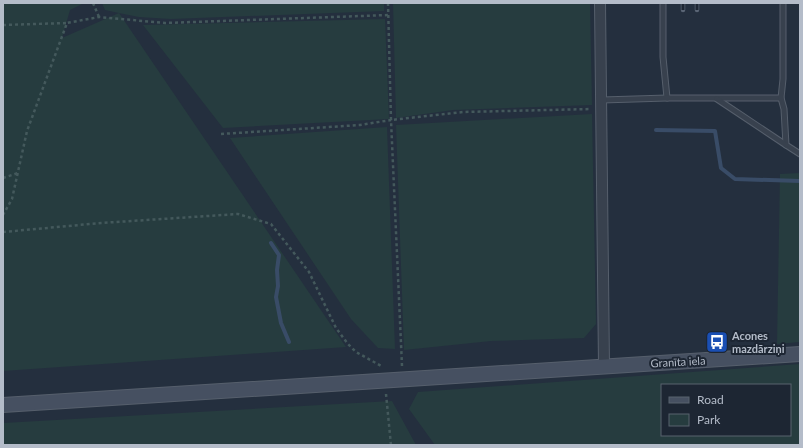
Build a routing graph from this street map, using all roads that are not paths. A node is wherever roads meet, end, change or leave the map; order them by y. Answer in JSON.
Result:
{"nodes":[{"id":1,"x":600,"y":3,"type":"edge"},
{"id":2,"x":663,"y":3,"type":"edge"},
{"id":3,"x":783,"y":3,"type":"edge"},
{"id":4,"x":667,"y":98,"type":"junction"},
{"id":5,"x":716,"y":98,"type":"junction"},
{"id":6,"x":781,"y":98,"type":"junction"},
{"id":7,"x":602,"y":104,"type":"junction"},
{"id":8,"x":786,"y":145,"type":"junction"},
{"id":9,"x":800,"y":154,"type":"edge"},
{"id":10,"x":800,"y":354,"type":"edge"},
{"id":11,"x":604,"y":366,"type":"junction"},
{"id":12,"x":3,"y":405,"type":"edge"}],
"edges":[{"from":1,"to":7,"type":"street"},
{"from":2,"to":4,"type":"lane"},
{"from":3,"to":6,"type":"lane"},
{"from":4,"to":5,"type":"lane"},
{"from":4,"to":7,"type":"lane"},
{"from":5,"to":6,"type":"lane"},
{"from":5,"to":8,"type":"lane"},
{"from":6,"to":8,"type":"lane"},
{"from":7,"to":11,"type":"street"},
{"from":8,"to":9,"type":"lane"},
{"from":10,"to":11,"type":"main road","name":"Granīta iela"},
{"from":11,"to":12,"type":"main road","name":"Granīta iela"}]}
